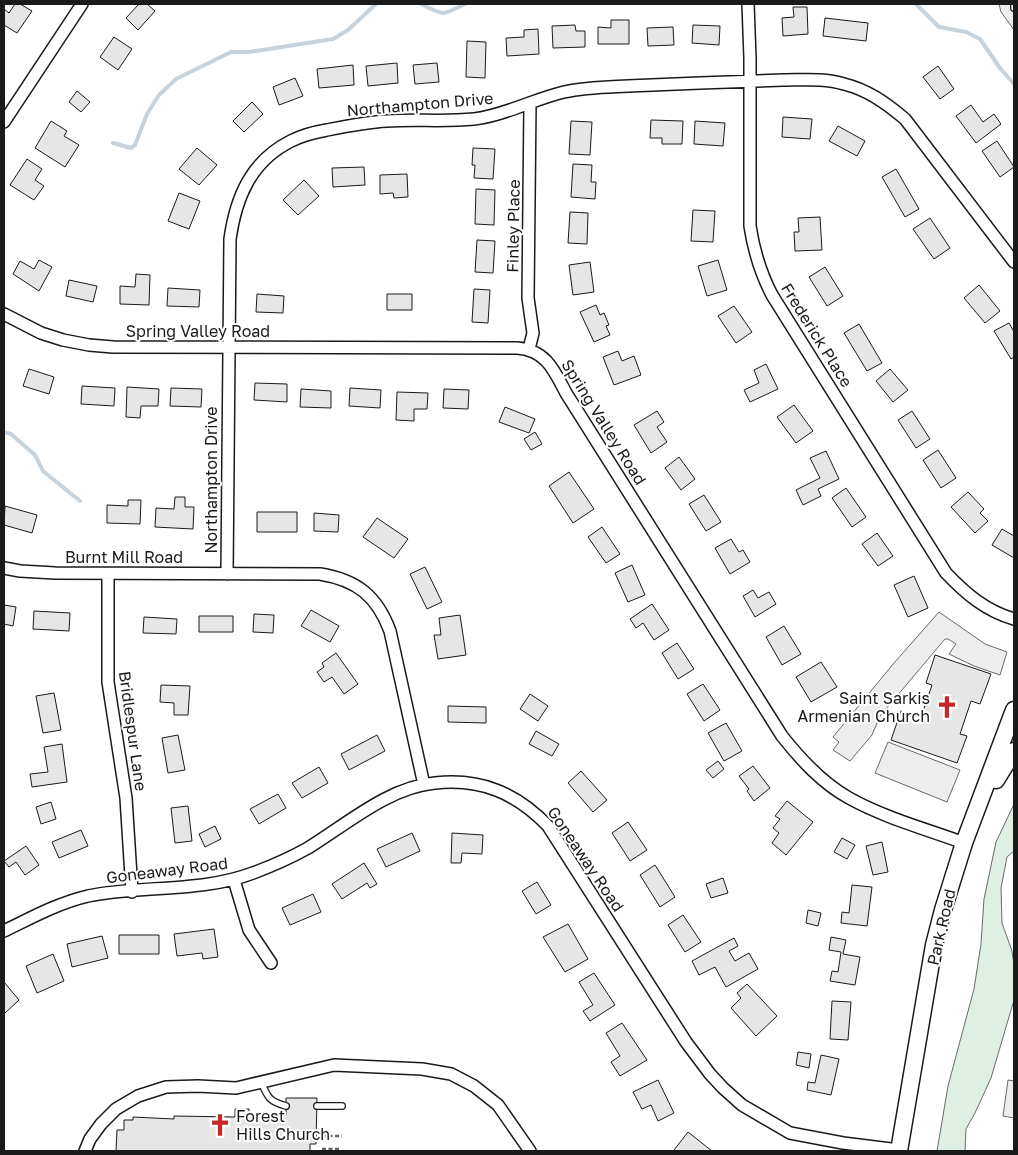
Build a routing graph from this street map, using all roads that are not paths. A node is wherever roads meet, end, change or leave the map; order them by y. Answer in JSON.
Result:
{"nodes":[{"id":1,"x":82,"y":4,"type":"edge"},
{"id":2,"x":748,"y":4,"type":"edge"},
{"id":3,"x":1014,"y":4,"type":"edge"},
{"id":4,"x":1014,"y":8,"type":"edge"},
{"id":5,"x":750,"y":81,"type":"junction"},
{"id":6,"x":530,"y":103,"type":"junction"},
{"id":7,"x":4,"y":122,"type":"edge"},
{"id":8,"x":1014,"y":262,"type":"edge"},
{"id":9,"x":4,"y":314,"type":"edge"},
{"id":10,"x":228,"y":348,"type":"junction"},
{"id":11,"x":529,"y":349,"type":"junction"},
{"id":12,"x":4,"y":568,"type":"edge"},
{"id":13,"x":108,"y":574,"type":"junction"},
{"id":14,"x":227,"y":574,"type":"junction"},
{"id":15,"x":1014,"y":619,"type":"edge"},
{"id":16,"x":1014,"y":710,"type":"edge"},
{"id":17,"x":1014,"y":750,"type":"edge"},
{"id":18,"x":424,"y":785,"type":"junction"},
{"id":19,"x":973,"y":818,"type":"junction"},
{"id":20,"x":964,"y":843,"type":"junction"},
{"id":21,"x":234,"y":880,"type":"junction"},
{"id":22,"x":132,"y":892,"type":"junction"},
{"id":23,"x":4,"y":931,"type":"edge"},
{"id":24,"x":271,"y":962,"type":"dead end"},
{"id":25,"x":261,"y":1082,"type":"junction"},
{"id":26,"x":286,"y":1106,"type":"dead end"},
{"id":27,"x":316,"y":1106,"type":"dead end"},
{"id":28,"x":342,"y":1106,"type":"dead end"},
{"id":29,"x":85,"y":1151,"type":"edge"},
{"id":30,"x":530,"y":1151,"type":"edge"},
{"id":31,"x":899,"y":1151,"type":"edge"}],
"edges":[{"from":1,"to":7,"type":"street"},
{"from":2,"to":5,"type":"street","name":"Frederick Place"},
{"from":3,"to":4,"type":"lane"},
{"from":5,"to":6,"type":"street","name":"Northampton Drive"},
{"from":5,"to":8,"type":"street","name":"Northampton Drive"},
{"from":5,"to":15,"type":"street","name":"Frederick Place"},
{"from":6,"to":10,"type":"street","name":"Northampton Drive"},
{"from":6,"to":11,"type":"street","name":"Finley Place"},
{"from":9,"to":10,"type":"street","name":"Spring Valley Road"},
{"from":10,"to":11,"type":"street","name":"Spring Valley Road"},
{"from":10,"to":14,"type":"street","name":"Northampton Drive"},
{"from":11,"to":20,"type":"street","name":"Spring Valley Road"},
{"from":12,"to":13,"type":"street","name":"Burnt Mill Road"},
{"from":13,"to":14,"type":"street","name":"Burnt Mill Road"},
{"from":13,"to":22,"type":"street","name":"Bridlespur Lane"},
{"from":14,"to":18,"type":"street","name":"Burnt Mill Road"},
{"from":16,"to":19,"type":"main road","name":"Park Road"},
{"from":17,"to":19,"type":"main road"},
{"from":18,"to":21,"type":"street","name":"Goneaway Road"},
{"from":18,"to":31,"type":"street","name":"Goneaway Road"},
{"from":19,"to":20,"type":"main road","name":"Park Road"},
{"from":20,"to":31,"type":"main road","name":"Park Road"},
{"from":21,"to":22,"type":"street","name":"Goneaway Road"},
{"from":21,"to":24,"type":"street"},
{"from":22,"to":23,"type":"street","name":"Goneaway Road"},
{"from":25,"to":26,"type":"lane"},
{"from":25,"to":29,"type":"street"},
{"from":25,"to":30,"type":"street"},
{"from":27,"to":28,"type":"lane"}]}
